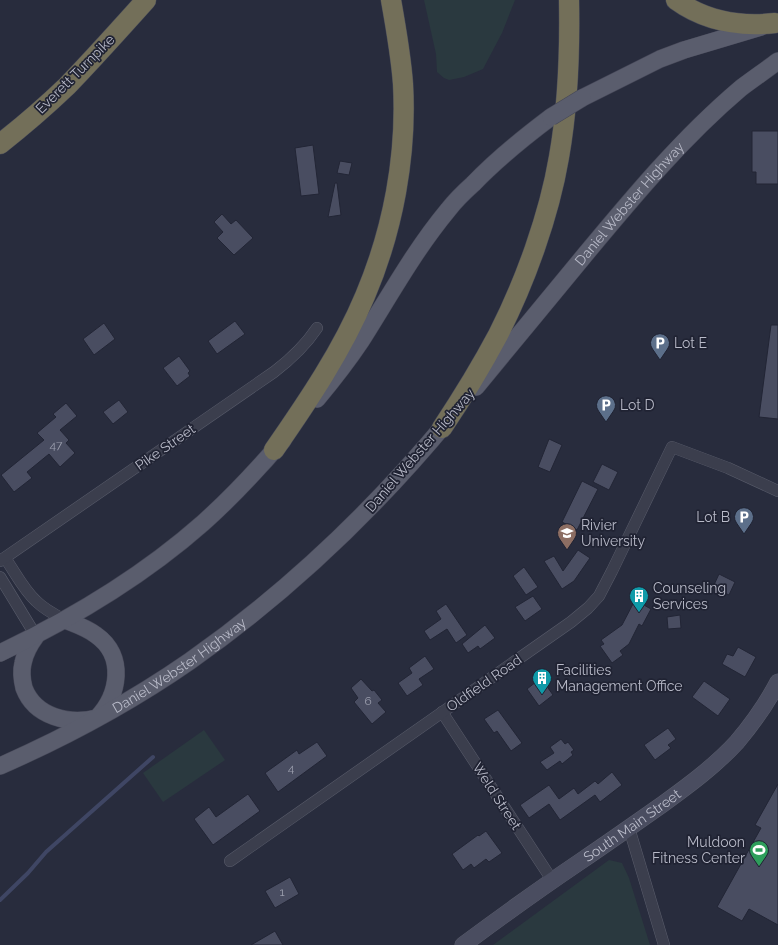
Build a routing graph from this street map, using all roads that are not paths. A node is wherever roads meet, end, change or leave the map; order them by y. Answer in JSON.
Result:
{"nodes":[{"id":1,"x":146,"y":0,"type":"edge"},
{"id":2,"x":390,"y":0,"type":"edge"},
{"id":3,"x":569,"y":0,"type":"edge"},
{"id":4,"x":676,"y":0,"type":"edge"},
{"id":5,"x":776,"y":22,"type":"edge"},
{"id":6,"x":778,"y":61,"type":"edge"},
{"id":7,"x":0,"y":144,"type":"edge"},
{"id":8,"x":317,"y":328,"type":"dead end"},
{"id":9,"x":442,"y":428,"type":"junction"},
{"id":10,"x":274,"y":450,"type":"junction"},
{"id":11,"x":778,"y":491,"type":"edge"},
{"id":12,"x":3,"y":560,"type":"edge"},
{"id":13,"x":0,"y":577,"type":"edge"},
{"id":14,"x":66,"y":620,"type":"junction"},
{"id":15,"x":36,"y":636,"type":"junction"},
{"id":16,"x":0,"y":653,"type":"edge"},
{"id":17,"x":778,"y":682,"type":"edge"},
{"id":18,"x":442,"y":712,"type":"junction"},
{"id":19,"x":97,"y":718,"type":"junction"},
{"id":20,"x":0,"y":766,"type":"edge"},
{"id":21,"x":629,"y":828,"type":"junction"},
{"id":22,"x":230,"y":861,"type":"dead end"},
{"id":23,"x":552,"y":880,"type":"junction"},
{"id":24,"x":463,"y":945,"type":"edge"},
{"id":25,"x":664,"y":945,"type":"edge"}],
"edges":[{"from":1,"to":7,"type":"highway","name":"Everett Turnpike"},
{"from":2,"to":10,"type":"highway"},
{"from":3,"to":9,"type":"highway"},
{"from":4,"to":5,"type":"highway"},
{"from":5,"to":10,"type":"main road","bridge":true},
{"from":6,"to":9,"type":"main road","name":"Daniel Webster Highway"},
{"from":8,"to":12,"type":"street","name":"Pike Street"},
{"from":9,"to":19,"type":"main road","name":"Daniel Webster Highway"},
{"from":10,"to":14,"type":"main road"},
{"from":11,"to":18,"type":"street","name":"Oldfield Road"},
{"from":12,"to":14,"type":"street","name":"Pike Street"},
{"from":13,"to":15,"type":"street"},
{"from":14,"to":15,"type":"main road"},
{"from":14,"to":19,"type":"main road"},
{"from":15,"to":16,"type":"main road"},
{"from":15,"to":19,"type":"main road"},
{"from":17,"to":21,"type":"street","name":"South Main Street"},
{"from":18,"to":22,"type":"street","name":"Oldfield Road"},
{"from":18,"to":23,"type":"street","name":"Weld Street"},
{"from":19,"to":20,"type":"main road","name":"Daniel Webster Highway"},
{"from":21,"to":23,"type":"street","name":"South Main Street"},
{"from":21,"to":25,"type":"street"},
{"from":23,"to":24,"type":"street","name":"South Main Street"}]}
